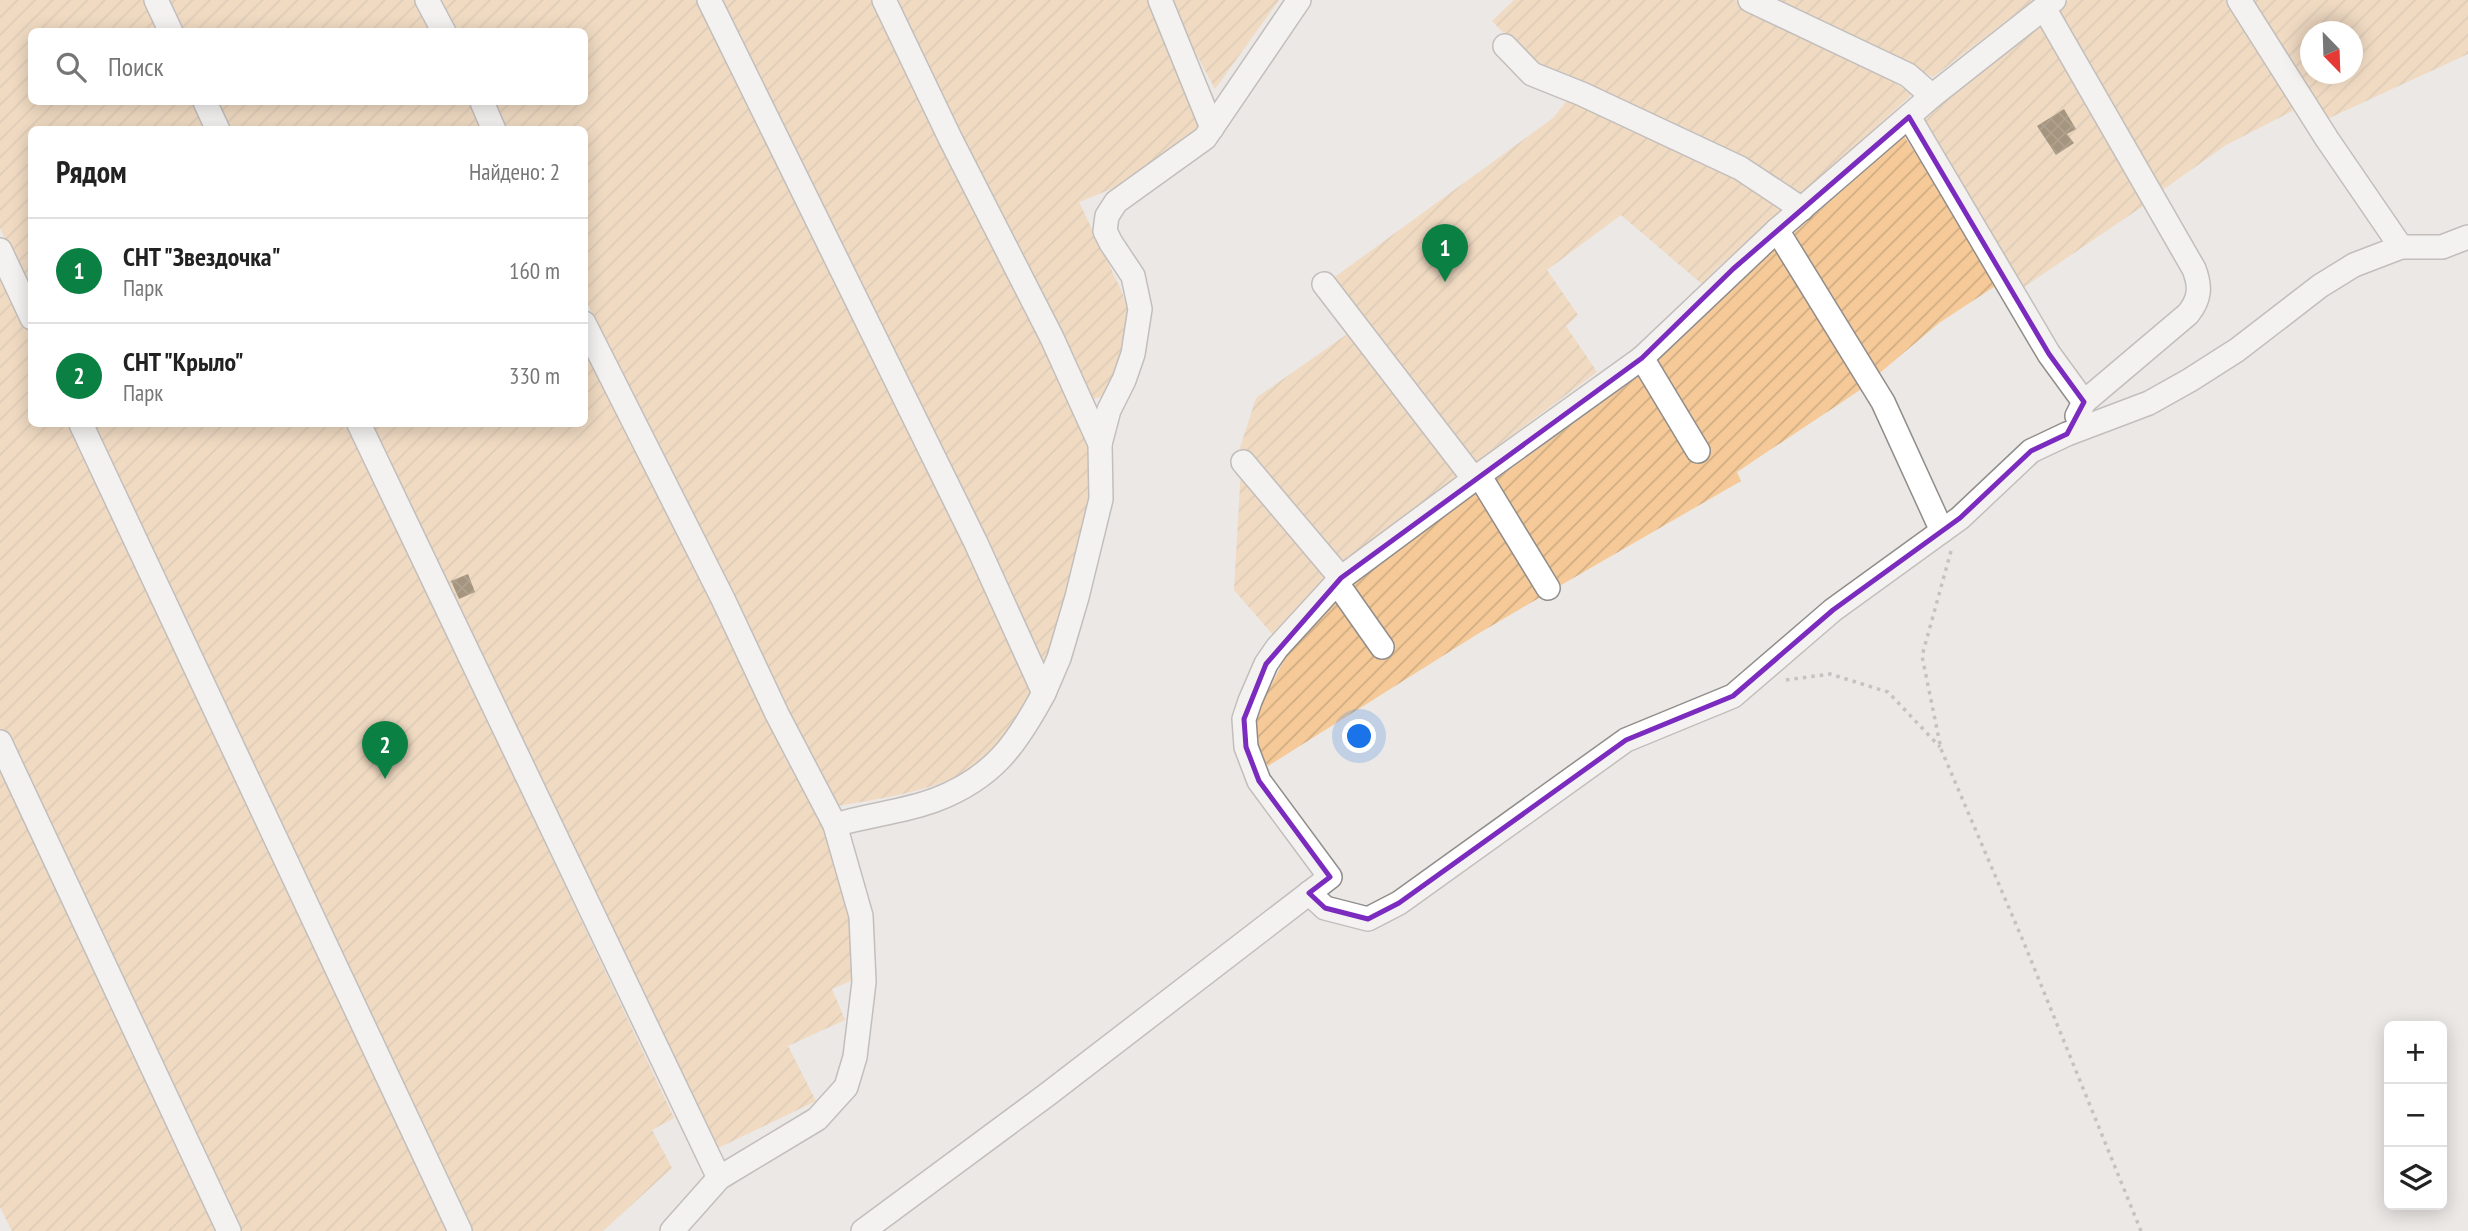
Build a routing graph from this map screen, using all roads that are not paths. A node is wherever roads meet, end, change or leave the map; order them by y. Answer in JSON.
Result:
{"nodes":[{"id":1,"x":156,"y":0,"type":"edge"},
{"id":2,"x":427,"y":0,"type":"edge"},
{"id":3,"x":709,"y":0,"type":"edge"},
{"id":4,"x":884,"y":0,"type":"edge"},
{"id":5,"x":1160,"y":0,"type":"edge"},
{"id":6,"x":1299,"y":0,"type":"edge"},
{"id":7,"x":1750,"y":0,"type":"edge"},
{"id":8,"x":2239,"y":0,"type":"edge"},
{"id":9,"x":2049,"y":4,"type":"edge"},
{"id":10,"x":169,"y":28,"type":"edge"},
{"id":11,"x":442,"y":28,"type":"edge"},
{"id":12,"x":1505,"y":46,"type":"dead end"},
{"id":13,"x":1932,"y":96,"type":"junction"},
{"id":14,"x":206,"y":105,"type":"edge"},
{"id":15,"x":483,"y":105,"type":"edge"},
{"id":16,"x":1909,"y":117,"type":"junction"},
{"id":17,"x":216,"y":126,"type":"edge"},
{"id":18,"x":493,"y":126,"type":"edge"},
{"id":19,"x":1212,"y":128,"type":"junction"},
{"id":20,"x":1802,"y":209,"type":"junction"},
{"id":21,"x":1777,"y":230,"type":"junction"},
{"id":22,"x":2468,"y":237,"type":"edge"},
{"id":23,"x":2401,"y":247,"type":"junction"},
{"id":24,"x":0,"y":250,"type":"edge"},
{"id":25,"x":1324,"y":284,"type":"dead end"},
{"id":26,"x":28,"y":310,"type":"edge"},
{"id":27,"x":588,"y":331,"type":"edge"},
{"id":28,"x":1642,"y":358,"type":"junction"},
{"id":29,"x":2084,"y":402,"type":"junction"},
{"id":30,"x":82,"y":427,"type":"edge"},
{"id":31,"x":360,"y":427,"type":"edge"},
{"id":32,"x":2067,"y":434,"type":"junction"},
{"id":33,"x":1100,"y":444,"type":"junction"},
{"id":34,"x":1698,"y":451,"type":"dead end"},
{"id":35,"x":1243,"y":462,"type":"dead end"},
{"id":36,"x":1477,"y":477,"type":"junction"},
{"id":37,"x":1951,"y":525,"type":"junction"},
{"id":38,"x":1339,"y":581,"type":"junction"},
{"id":39,"x":1548,"y":588,"type":"dead end"},
{"id":40,"x":1382,"y":647,"type":"dead end"},
{"id":41,"x":1044,"y":693,"type":"junction"},
{"id":42,"x":0,"y":742,"type":"edge"},
{"id":43,"x":835,"y":825,"type":"junction"},
{"id":44,"x":1308,"y":893,"type":"junction"},
{"id":45,"x":719,"y":1178,"type":"junction"},
{"id":46,"x":229,"y":1231,"type":"edge"},
{"id":47,"x":460,"y":1231,"type":"edge"},
{"id":48,"x":672,"y":1231,"type":"edge"},
{"id":49,"x":863,"y":1231,"type":"edge"}],
"edges":[{"from":1,"to":10,"type":"street"},
{"from":2,"to":11,"type":"street"},
{"from":3,"to":41,"type":"street"},
{"from":4,"to":33,"type":"street"},
{"from":5,"to":19,"type":"street"},
{"from":6,"to":19,"type":"street"},
{"from":7,"to":13,"type":"street"},
{"from":8,"to":23,"type":"street"},
{"from":9,"to":13,"type":"street"},
{"from":9,"to":29,"type":"street"},
{"from":12,"to":20,"type":"street"},
{"from":13,"to":16,"type":"street"},
{"from":14,"to":17,"type":"street"},
{"from":15,"to":18,"type":"street"},
{"from":16,"to":20,"type":"street"},
{"from":16,"to":29,"type":"street"},
{"from":19,"to":33,"type":"street"},
{"from":20,"to":21,"type":"street"},
{"from":21,"to":28,"type":"street"},
{"from":21,"to":37,"type":"street"},
{"from":22,"to":23,"type":"street"},
{"from":23,"to":32,"type":"street"},
{"from":24,"to":26,"type":"street"},
{"from":25,"to":36,"type":"street"},
{"from":27,"to":43,"type":"street"},
{"from":28,"to":34,"type":"street"},
{"from":28,"to":36,"type":"street"},
{"from":29,"to":32,"type":"street"},
{"from":30,"to":47,"type":"street"},
{"from":31,"to":45,"type":"street"},
{"from":32,"to":37,"type":"street"},
{"from":33,"to":41,"type":"street"},
{"from":35,"to":38,"type":"street"},
{"from":36,"to":38,"type":"street"},
{"from":36,"to":39,"type":"street"},
{"from":37,"to":44,"type":"street"},
{"from":38,"to":40,"type":"street"},
{"from":38,"to":44,"type":"street"},
{"from":41,"to":43,"type":"street"},
{"from":42,"to":46,"type":"street"},
{"from":43,"to":45,"type":"street"},
{"from":44,"to":49,"type":"street"},
{"from":45,"to":48,"type":"street"}]}
